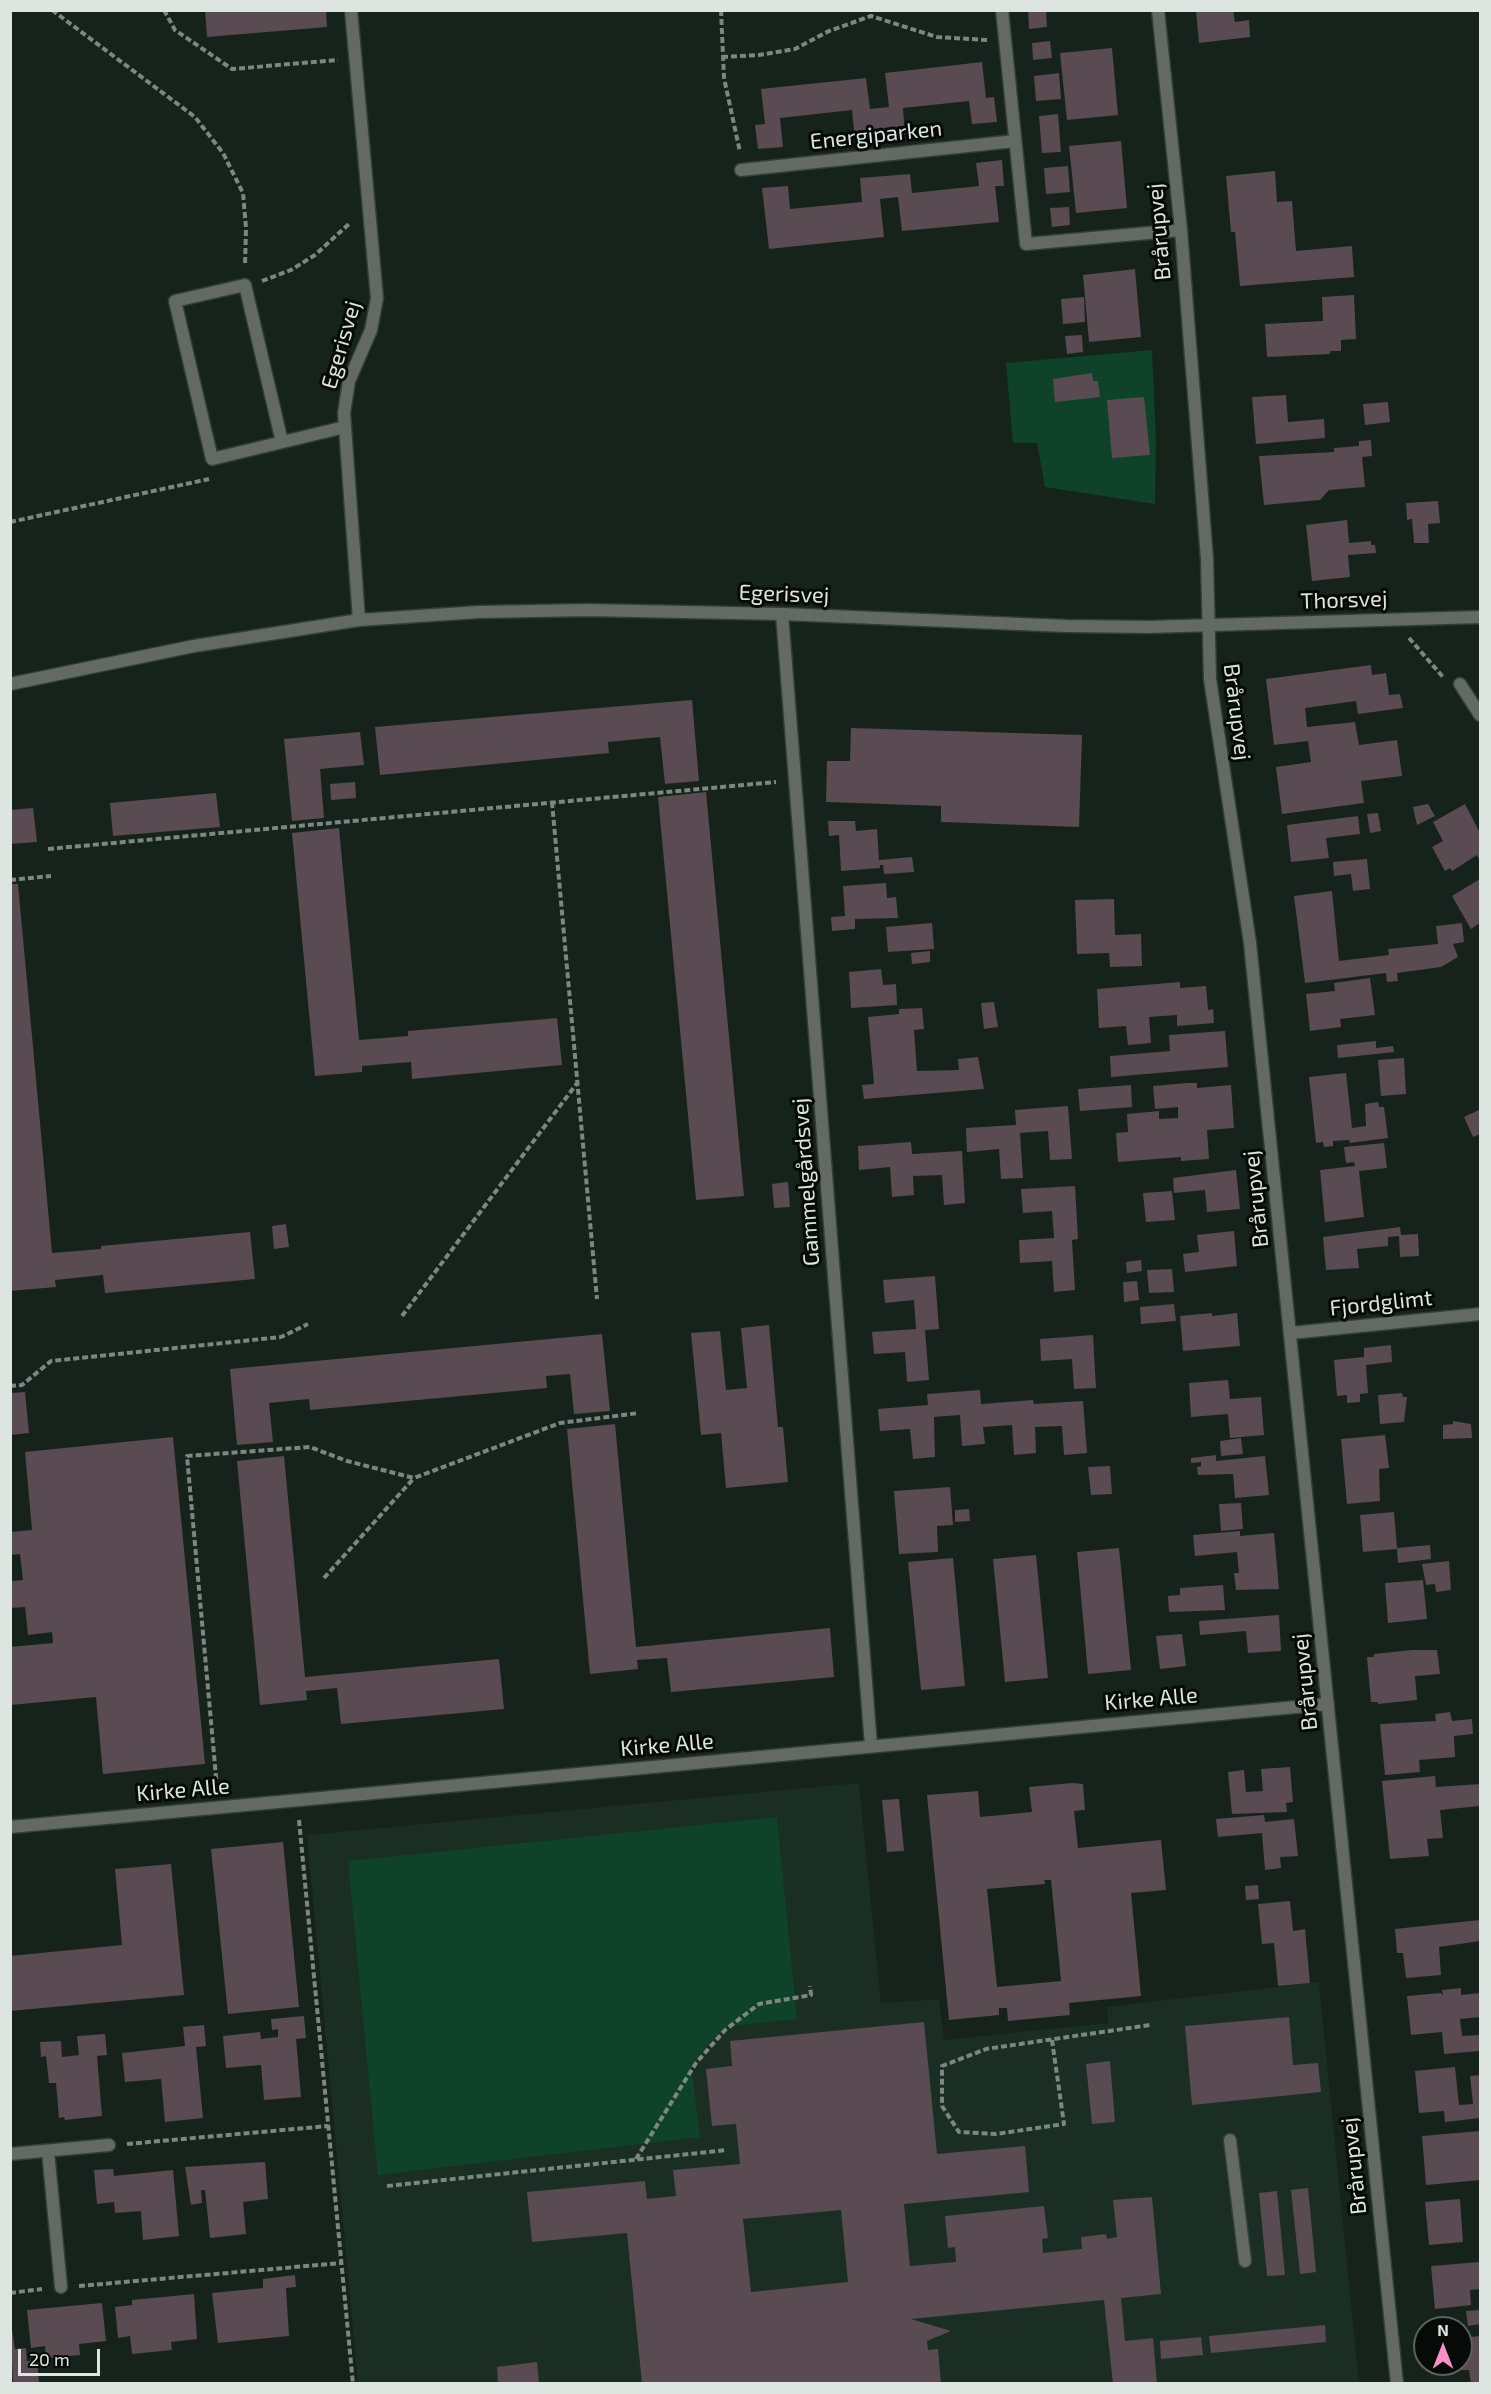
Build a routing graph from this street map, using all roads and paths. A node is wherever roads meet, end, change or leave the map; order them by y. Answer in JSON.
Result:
{"nodes":[{"id":1,"x":52,"y":10,"type":"edge"},
{"id":2,"x":164,"y":10,"type":"edge"},
{"id":3,"x":351,"y":10,"type":"edge"},
{"id":4,"x":721,"y":10,"type":"edge"},
{"id":5,"x":1002,"y":10,"type":"edge"},
{"id":6,"x":1158,"y":10,"type":"edge"},
{"id":7,"x":1005,"y":40,"type":"junction"},
{"id":8,"x":722,"y":57,"type":"junction"},
{"id":9,"x":355,"y":58,"type":"junction"},
{"id":10,"x":1015,"y":141,"type":"junction"},
{"id":11,"x":741,"y":170,"type":"joint"},
{"id":12,"x":369,"y":212,"type":"junction"},
{"id":13,"x":1181,"y":230,"type":"junction"},
{"id":14,"x":244,"y":285,"type":"junction"},
{"id":15,"x":345,"y":427,"type":"junction"},
{"id":16,"x":282,"y":442,"type":"junction"},
{"id":17,"x":219,"y":476,"type":"dead end"},
{"id":18,"x":10,"y":522,"type":"edge"},
{"id":19,"x":782,"y":614,"type":"junction"},
{"id":20,"x":1480,"y":617,"type":"edge"},
{"id":21,"x":1393,"y":619,"type":"junction"},
{"id":22,"x":359,"y":620,"type":"junction"},
{"id":23,"x":1208,"y":625,"type":"junction"},
{"id":24,"x":10,"y":684,"type":"edge"},
{"id":25,"x":1460,"y":684,"type":"joint"},
{"id":26,"x":1480,"y":715,"type":"edge"},
{"id":27,"x":795,"y":780,"type":"junction"},
{"id":28,"x":552,"y":802,"type":"junction"},
{"id":29,"x":48,"y":849,"type":"dead end"},
{"id":30,"x":51,"y":876,"type":"dead end"},
{"id":31,"x":10,"y":880,"type":"edge"},
{"id":32,"x":578,"y":1082,"type":"junction"},
{"id":33,"x":597,"y":1299,"type":"dead end"},
{"id":34,"x":1479,"y":1313,"type":"edge"},
{"id":35,"x":402,"y":1316,"type":"dead end"},
{"id":36,"x":308,"y":1324,"type":"dead end"},
{"id":37,"x":1291,"y":1333,"type":"junction"},
{"id":38,"x":10,"y":1386,"type":"edge"},
{"id":39,"x":639,"y":1413,"type":"dead end"},
{"id":40,"x":414,"y":1478,"type":"junction"},
{"id":41,"x":324,"y":1578,"type":"dead end"},
{"id":42,"x":1328,"y":1704,"type":"junction"},
{"id":43,"x":871,"y":1746,"type":"junction"},
{"id":44,"x":297,"y":1800,"type":"junction"},
{"id":45,"x":219,"y":1808,"type":"junction"},
{"id":46,"x":10,"y":1827,"type":"edge"},
{"id":47,"x":810,"y":1986,"type":"dead end"},
{"id":48,"x":1150,"y":2025,"type":"dead end"},
{"id":49,"x":1052,"y":2040,"type":"junction"},
{"id":50,"x":328,"y":2126,"type":"junction"},
{"id":51,"x":1230,"y":2140,"type":"dead end"},
{"id":52,"x":108,"y":2145,"type":"joint"},
{"id":53,"x":727,"y":2150,"type":"dead end"},
{"id":54,"x":48,"y":2151,"type":"junction"},
{"id":55,"x":10,"y":2154,"type":"edge"},
{"id":56,"x":636,"y":2159,"type":"junction"},
{"id":57,"x":387,"y":2186,"type":"dead end"},
{"id":58,"x":1245,"y":2261,"type":"dead end"},
{"id":59,"x":341,"y":2263,"type":"junction"},
{"id":60,"x":61,"y":2287,"type":"junction"},
{"id":61,"x":10,"y":2293,"type":"edge"},
{"id":62,"x":353,"y":2384,"type":"edge"},
{"id":63,"x":1397,"y":2384,"type":"edge"}],
"edges":[{"from":1,"to":14,"type":"path"},
{"from":2,"to":9,"type":"path"},
{"from":3,"to":9,"type":"street","name":"Egerisvej"},
{"from":4,"to":8,"type":"path"},
{"from":5,"to":7,"type":"street"},
{"from":6,"to":13,"type":"street","name":"Brårupvej"},
{"from":7,"to":8,"type":"path"},
{"from":7,"to":10,"type":"street"},
{"from":8,"to":11,"type":"path"},
{"from":9,"to":12,"type":"street","name":"Egerisvej"},
{"from":10,"to":11,"type":"street","name":"Energiparken"},
{"from":10,"to":13,"type":"street"},
{"from":12,"to":14,"type":"path"},
{"from":12,"to":15,"type":"street","name":"Egerisvej"},
{"from":13,"to":23,"type":"street","name":"Brårupvej"},
{"from":14,"to":16,"type":"street"},
{"from":14,"to":16,"type":"street"},
{"from":15,"to":16,"type":"street"},
{"from":15,"to":22,"type":"street","name":"Egerisvej"},
{"from":17,"to":18,"type":"path"},
{"from":19,"to":22,"type":"street","name":"Egerisvej"},
{"from":19,"to":23,"type":"street","name":"Egerisvej"},
{"from":19,"to":27,"type":"street","name":"Gammelgårdsvej"},
{"from":20,"to":21,"type":"street","name":"Thorsvej"},
{"from":21,"to":23,"type":"street","name":"Thorsvej"},
{"from":21,"to":25,"type":"path"},
{"from":22,"to":24,"type":"street","name":"Egerisvej"},
{"from":23,"to":37,"type":"street","name":"Brårupvej"},
{"from":25,"to":26,"type":"street"},
{"from":27,"to":28,"type":"path"},
{"from":27,"to":43,"type":"street","name":"Gammelgårdsvej"},
{"from":28,"to":29,"type":"path"},
{"from":28,"to":32,"type":"path"},
{"from":30,"to":31,"type":"path"},
{"from":32,"to":33,"type":"path"},
{"from":32,"to":35,"type":"path"},
{"from":34,"to":37,"type":"street","name":"Fjordglimt"},
{"from":36,"to":38,"type":"path"},
{"from":37,"to":42,"type":"street","name":"Brårupvej"},
{"from":39,"to":40,"type":"path"},
{"from":40,"to":41,"type":"path"},
{"from":40,"to":45,"type":"path"},
{"from":42,"to":43,"type":"street","name":"Kirke Alle"},
{"from":42,"to":63,"type":"street","name":"Brårupvej"},
{"from":43,"to":44,"type":"street","name":"Kirke Alle"},
{"from":44,"to":45,"type":"street","name":"Kirke Alle"},
{"from":44,"to":50,"type":"path"},
{"from":45,"to":46,"type":"street","name":"Kirke Alle"},
{"from":47,"to":56,"type":"path"},
{"from":48,"to":49,"type":"path"},
{"from":49,"to":49,"type":"path"},
{"from":50,"to":52,"type":"path"},
{"from":50,"to":59,"type":"path"},
{"from":51,"to":58,"type":"street"},
{"from":52,"to":54,"type":"street"},
{"from":53,"to":56,"type":"path"},
{"from":54,"to":55,"type":"street"},
{"from":54,"to":60,"type":"street"},
{"from":56,"to":57,"type":"path"},
{"from":59,"to":60,"type":"path"},
{"from":59,"to":62,"type":"path"},
{"from":60,"to":61,"type":"path"}]}
